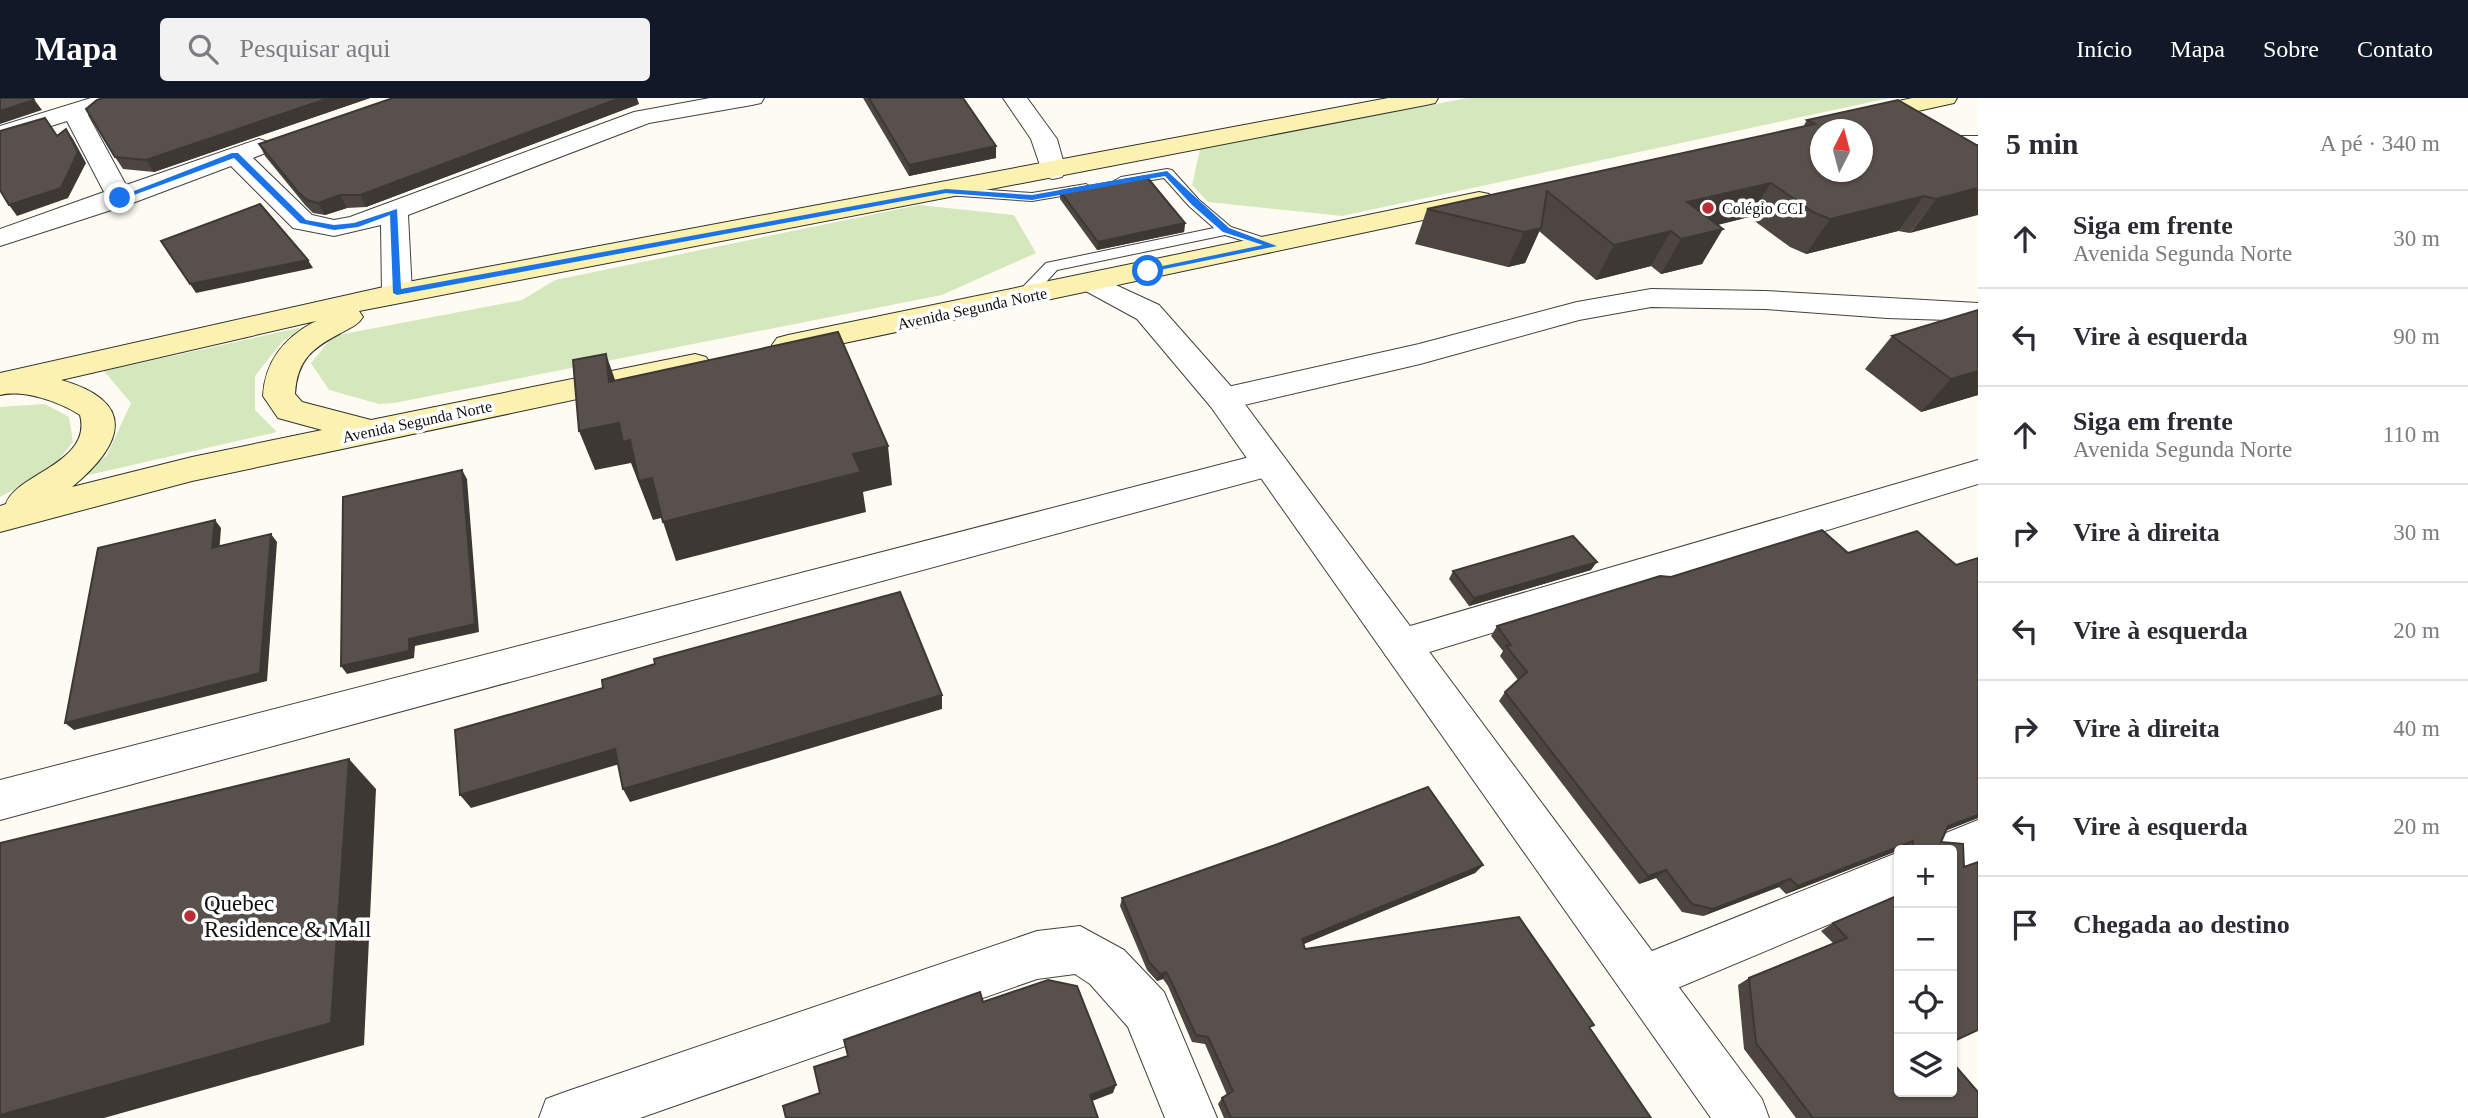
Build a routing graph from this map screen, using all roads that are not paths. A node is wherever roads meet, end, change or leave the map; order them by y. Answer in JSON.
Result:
{"nodes":[{"id":1,"x":617,"y":98,"type":"edge"},
{"id":2,"x":752,"y":98,"type":"edge"},
{"id":3,"x":1015,"y":98,"type":"edge"},
{"id":4,"x":1426,"y":98,"type":"edge"},
{"id":5,"x":105,"y":100,"type":"edge"},
{"id":6,"x":1924,"y":108,"type":"edge"},
{"id":7,"x":74,"y":112,"type":"junction"},
{"id":8,"x":643,"y":117,"type":"junction"},
{"id":9,"x":1854,"y":119,"type":"edge"},
{"id":10,"x":0,"y":134,"type":"edge"},
{"id":11,"x":286,"y":137,"type":"edge"},
{"id":12,"x":1044,"y":139,"type":"junction"},
{"id":13,"x":1978,"y":140,"type":"edge"},
{"id":14,"x":1176,"y":146,"type":"junction"},
{"id":15,"x":235,"y":155,"type":"junction"},
{"id":16,"x":1095,"y":162,"type":"junction"},
{"id":17,"x":1978,"y":169,"type":"edge"},
{"id":18,"x":1053,"y":171,"type":"junction"},
{"id":19,"x":1167,"y":173,"type":"junction"},
{"id":20,"x":946,"y":191,"type":"junction"},
{"id":21,"x":1500,"y":195,"type":"edge"},
{"id":22,"x":120,"y":198,"type":"junction"},
{"id":23,"x":394,"y":211,"type":"junction"},
{"id":24,"x":1226,"y":230,"type":"junction"},
{"id":25,"x":0,"y":238,"type":"edge"},
{"id":26,"x":1272,"y":246,"type":"junction"},
{"id":27,"x":1148,"y":271,"type":"junction"},
{"id":28,"x":1091,"y":283,"type":"junction"},
{"id":29,"x":397,"y":293,"type":"junction"},
{"id":30,"x":1023,"y":297,"type":"junction"},
{"id":31,"x":1148,"y":312,"type":"junction"},
{"id":32,"x":1978,"y":312,"type":"edge"},
{"id":33,"x":763,"y":350,"type":"edge"},
{"id":34,"x":722,"y":359,"type":"edge"},
{"id":35,"x":1,"y":384,"type":"edge"},
{"id":36,"x":1223,"y":399,"type":"junction"},
{"id":37,"x":379,"y":428,"type":"junction"},
{"id":38,"x":1269,"y":464,"type":"junction"},
{"id":39,"x":1978,"y":472,"type":"edge"},
{"id":40,"x":0,"y":518,"type":"edge"},
{"id":41,"x":1400,"y":645,"type":"junction"},
{"id":42,"x":0,"y":800,"type":"edge"},
{"id":43,"x":1978,"y":841,"type":"edge"},
{"id":44,"x":1957,"y":850,"type":"edge"},
{"id":45,"x":1894,"y":875,"type":"edge"},
{"id":46,"x":1644,"y":978,"type":"junction"},
{"id":47,"x":632,"y":1106,"type":"edge"},
{"id":48,"x":565,"y":1118,"type":"edge"},
{"id":49,"x":1191,"y":1118,"type":"edge"},
{"id":50,"x":1743,"y":1118,"type":"edge"}],
"edges":[{"from":1,"to":8,"type":"street"},
{"from":2,"to":8,"type":"street"},
{"from":3,"to":12,"type":"street"},
{"from":4,"to":14,"type":"main road"},
{"from":5,"to":7,"type":"street"},
{"from":6,"to":9,"type":"main road"},
{"from":7,"to":10,"type":"street"},
{"from":7,"to":22,"type":"street"},
{"from":8,"to":23,"type":"street"},
{"from":11,"to":15,"type":"street"},
{"from":12,"to":16,"type":"street"},
{"from":12,"to":18,"type":"street"},
{"from":13,"to":17,"type":"lane"},
{"from":14,"to":16,"type":"main road"},
{"from":14,"to":19,"type":"lane"},
{"from":15,"to":22,"type":"street"},
{"from":15,"to":23,"type":"street"},
{"from":16,"to":18,"type":"main road"},
{"from":18,"to":20,"type":"main road"},
{"from":19,"to":20,"type":"lane"},
{"from":19,"to":24,"type":"lane"},
{"from":20,"to":29,"type":"main road"},
{"from":21,"to":26,"type":"main road","name":"Avenida Segunda Norte"},
{"from":22,"to":25,"type":"street"},
{"from":23,"to":29,"type":"street"},
{"from":24,"to":26,"type":"lane"},
{"from":24,"to":30,"type":"lane"},
{"from":26,"to":27,"type":"main road","name":"Avenida Segunda Norte"},
{"from":27,"to":28,"type":"main road","name":"Avenida Segunda Norte"},
{"from":27,"to":31,"type":"street"},
{"from":28,"to":30,"type":"main road","name":"Avenida Segunda Norte"},
{"from":28,"to":31,"type":"street"},
{"from":29,"to":35,"type":"main road"},
{"from":29,"to":37,"type":"main road"},
{"from":30,"to":33,"type":"main road","name":"Avenida Segunda Norte"},
{"from":31,"to":36,"type":"street"},
{"from":32,"to":36,"type":"street"},
{"from":34,"to":37,"type":"main road","name":"Avenida Segunda Norte"},
{"from":35,"to":40,"type":"main road"},
{"from":36,"to":38,"type":"street"},
{"from":37,"to":40,"type":"main road","name":"Avenida Segunda Norte"},
{"from":38,"to":41,"type":"street"},
{"from":38,"to":42,"type":"street"},
{"from":39,"to":41,"type":"street"},
{"from":41,"to":46,"type":"street"},
{"from":43,"to":44,"type":"street"},
{"from":45,"to":46,"type":"street"},
{"from":46,"to":50,"type":"street"},
{"from":47,"to":48,"type":"street"},
{"from":47,"to":49,"type":"street"}]}
